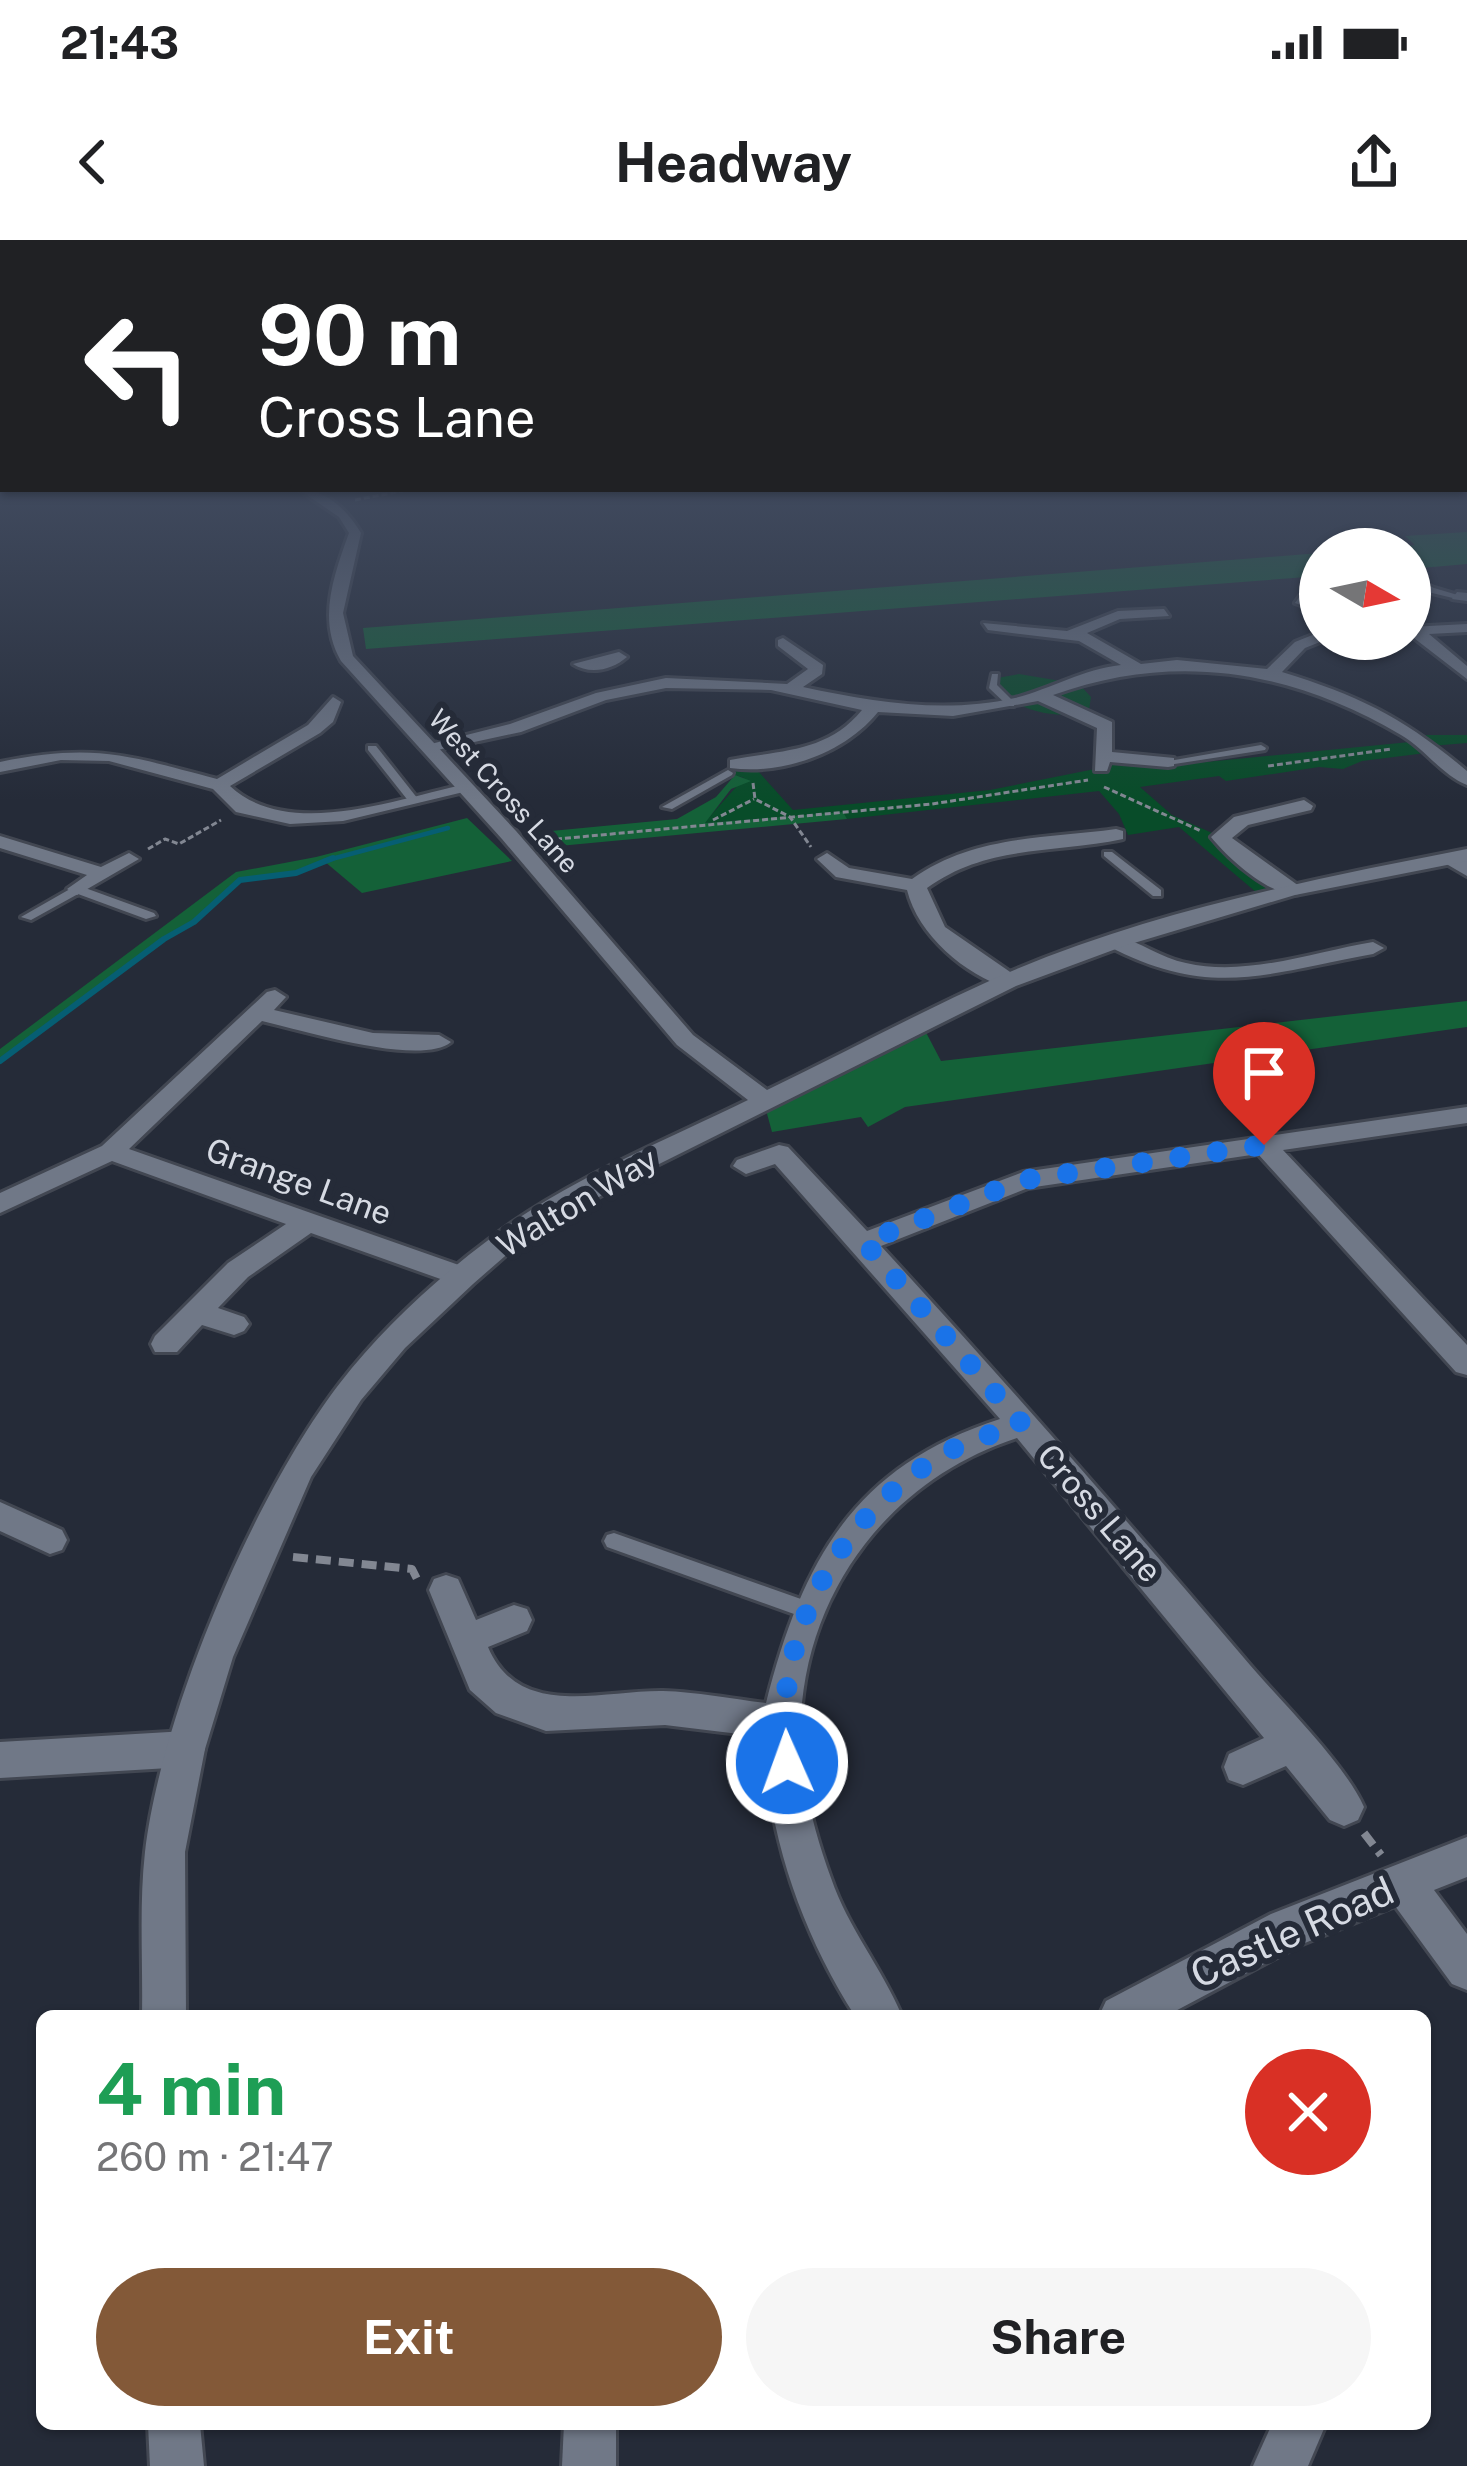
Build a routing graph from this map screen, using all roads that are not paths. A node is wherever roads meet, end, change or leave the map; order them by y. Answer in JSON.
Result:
{"nodes":[{"id":1,"x":341,"y":593,"type":"edge"},
{"id":2,"x":1168,"y":613,"type":"dead end"},
{"id":3,"x":984,"y":625,"type":"dead end"},
{"id":4,"x":1467,"y":628,"type":"edge"},
{"id":5,"x":1431,"y":630,"type":"edge"},
{"id":6,"x":1072,"y":634,"type":"junction"},
{"id":7,"x":1431,"y":645,"type":"edge"},
{"id":8,"x":817,"y":647,"type":"dead end"},
{"id":9,"x":1299,"y":647,"type":"edge"},
{"id":10,"x":580,"y":664,"type":"dead end"},
{"id":11,"x":1135,"y":667,"type":"junction"},
{"id":12,"x":1271,"y":674,"type":"junction"},
{"id":13,"x":1467,"y":674,"type":"edge"},
{"id":14,"x":995,"y":676,"type":"dead end"},
{"id":15,"x":638,"y":687,"type":"junction"},
{"id":16,"x":790,"y":689,"type":"junction"},
{"id":17,"x":1042,"y":696,"type":"junction"},
{"id":18,"x":1011,"y":704,"type":"junction"},
{"id":19,"x":873,"y":707,"type":"junction"},
{"id":20,"x":354,"y":711,"type":"dead end"},
{"id":21,"x":428,"y":747,"type":"junction"},
{"id":22,"x":372,"y":748,"type":"dead end"},
{"id":23,"x":1261,"y":748,"type":"dead end"},
{"id":24,"x":1168,"y":762,"type":"joint"},
{"id":25,"x":728,"y":765,"type":"joint"},
{"id":26,"x":0,"y":767,"type":"edge"},
{"id":27,"x":1467,"y":779,"type":"edge"},
{"id":28,"x":219,"y":785,"type":"junction"},
{"id":29,"x":466,"y":790,"type":"junction"},
{"id":30,"x":414,"y":800,"type":"junction"},
{"id":31,"x":668,"y":807,"type":"dead end"},
{"id":32,"x":1301,"y":815,"type":"dead end"},
{"id":33,"x":0,"y":842,"type":"edge"},
{"id":34,"x":1105,"y":842,"type":"joint"},
{"id":35,"x":827,"y":859,"type":"road end"},
{"id":36,"x":129,"y":860,"type":"road end"},
{"id":37,"x":1461,"y":861,"type":"edge"},
{"id":38,"x":104,"y":874,"type":"junction"},
{"id":39,"x":916,"y":886,"type":"junction"},
{"id":40,"x":76,"y":889,"type":"junction"},
{"id":41,"x":1292,"y":890,"type":"junction"},
{"id":42,"x":1157,"y":893,"type":"dead end"},
{"id":43,"x":150,"y":916,"type":"dead end"},
{"id":44,"x":27,"y":917,"type":"dead end"},
{"id":45,"x":1116,"y":941,"type":"junction"},
{"id":46,"x":1391,"y":965,"type":"dead end"},
{"id":47,"x":1008,"y":981,"type":"junction"},
{"id":48,"x":439,"y":1042,"type":"dead end"},
{"id":49,"x":763,"y":1100,"type":"junction"},
{"id":50,"x":1467,"y":1115,"type":"edge"},
{"id":51,"x":1264,"y":1145,"type":"junction"},
{"id":52,"x":111,"y":1152,"type":"junction"},
{"id":53,"x":746,"y":1166,"type":"dead end"},
{"id":54,"x":0,"y":1204,"type":"edge"},
{"id":55,"x":310,"y":1220,"type":"junction"},
{"id":56,"x":864,"y":1242,"type":"junction"},
{"id":57,"x":463,"y":1277,"type":"junction"},
{"id":58,"x":197,"y":1312,"type":"junction"},
{"id":59,"x":234,"y":1324,"type":"dead end"},
{"id":60,"x":166,"y":1343,"type":"dead end"},
{"id":61,"x":1467,"y":1364,"type":"edge"},
{"id":62,"x":1022,"y":1424,"type":"junction"},
{"id":63,"x":0,"y":1516,"type":"edge"},
{"id":64,"x":50,"y":1540,"type":"dead end"},
{"id":65,"x":614,"y":1541,"type":"dead end"},
{"id":66,"x":446,"y":1590,"type":"road end"},
{"id":67,"x":808,"y":1610,"type":"junction"},
{"id":68,"x":514,"y":1620,"type":"dead end"},
{"id":69,"x":467,"y":1640,"type":"junction"},
{"id":70,"x":781,"y":1722,"type":"junction"},
{"id":71,"x":1292,"y":1744,"type":"junction"},
{"id":72,"x":186,"y":1750,"type":"junction"},
{"id":73,"x":0,"y":1760,"type":"edge"},
{"id":74,"x":1243,"y":1767,"type":"dead end"},
{"id":75,"x":1344,"y":1807,"type":"road end"},
{"id":76,"x":1467,"y":1857,"type":"edge"},
{"id":77,"x":1402,"y":1882,"type":"junction"},
{"id":78,"x":1467,"y":1969,"type":"edge"},
{"id":79,"x":1173,"y":2003,"type":"edge"},
{"id":80,"x":164,"y":2010,"type":"edge"},
{"id":81,"x":877,"y":2010,"type":"edge"},
{"id":82,"x":174,"y":2430,"type":"edge"},
{"id":83,"x":590,"y":2430,"type":"edge"},
{"id":84,"x":1297,"y":2430,"type":"edge"},
{"id":85,"x":177,"y":2466,"type":"edge"},
{"id":86,"x":590,"y":2466,"type":"edge"},
{"id":87,"x":1280,"y":2466,"type":"edge"}],
"edges":[{"from":1,"to":21,"type":"street","name":"West Cross Lane"},
{"from":2,"to":6,"type":"street"},
{"from":3,"to":6,"type":"street"},
{"from":4,"to":5,"type":"street"},
{"from":6,"to":11,"type":"street"},
{"from":7,"to":13,"type":"street"},
{"from":8,"to":16,"type":"street"},
{"from":9,"to":12,"type":"street"},
{"from":10,"to":15,"type":"street"},
{"from":11,"to":12,"type":"street"},
{"from":11,"to":17,"type":"street"},
{"from":12,"to":27,"type":"street"},
{"from":14,"to":18,"type":"lane"},
{"from":15,"to":16,"type":"street"},
{"from":15,"to":21,"type":"street"},
{"from":16,"to":19,"type":"street"},
{"from":17,"to":18,"type":"street"},
{"from":17,"to":24,"type":"street"},
{"from":18,"to":19,"type":"street"},
{"from":19,"to":25,"type":"street"},
{"from":20,"to":28,"type":"street"},
{"from":21,"to":29,"type":"street","name":"West Cross Lane"},
{"from":22,"to":30,"type":"lane"},
{"from":23,"to":24,"type":"lane"},
{"from":25,"to":31,"type":"lane"},
{"from":26,"to":28,"type":"street"},
{"from":28,"to":30,"type":"street"},
{"from":29,"to":30,"type":"street"},
{"from":29,"to":49,"type":"street","name":"West Cross Lane"},
{"from":32,"to":41,"type":"street"},
{"from":33,"to":38,"type":"street"},
{"from":34,"to":39,"type":"street"},
{"from":34,"to":42,"type":"lane"},
{"from":35,"to":39,"type":"street"},
{"from":36,"to":38,"type":"street"},
{"from":37,"to":41,"type":"street","name":"Walton Way"},
{"from":38,"to":40,"type":"street"},
{"from":39,"to":47,"type":"street"},
{"from":40,"to":43,"type":"lane"},
{"from":40,"to":44,"type":"lane"},
{"from":41,"to":45,"type":"street","name":"Walton Way"},
{"from":45,"to":46,"type":"street"},
{"from":45,"to":47,"type":"street","name":"Walton Way"},
{"from":47,"to":49,"type":"street","name":"Walton Way"},
{"from":48,"to":52,"type":"street"},
{"from":49,"to":57,"type":"street","name":"Walton Way"},
{"from":50,"to":51,"type":"street"},
{"from":51,"to":56,"type":"street"},
{"from":51,"to":61,"type":"street"},
{"from":52,"to":54,"type":"street"},
{"from":52,"to":55,"type":"street","name":"Grange Lane"},
{"from":53,"to":56,"type":"street","name":"Cross Lane"},
{"from":55,"to":57,"type":"street","name":"Grange Lane"},
{"from":55,"to":58,"type":"street"},
{"from":56,"to":62,"type":"street","name":"Cross Lane"},
{"from":57,"to":72,"type":"street","name":"Walton Way"},
{"from":58,"to":59,"type":"street"},
{"from":58,"to":60,"type":"street"},
{"from":62,"to":67,"type":"street"},
{"from":62,"to":71,"type":"street","name":"Cross Lane"},
{"from":63,"to":64,"type":"street"},
{"from":65,"to":67,"type":"lane"},
{"from":66,"to":69,"type":"street"},
{"from":67,"to":70,"type":"street"},
{"from":68,"to":69,"type":"street"},
{"from":69,"to":70,"type":"street"},
{"from":70,"to":81,"type":"street"},
{"from":71,"to":74,"type":"street"},
{"from":71,"to":75,"type":"street","name":"Cross Lane"},
{"from":72,"to":73,"type":"street"},
{"from":72,"to":80,"type":"street","name":"Walton Way"},
{"from":76,"to":77,"type":"street","name":"Castle Road"},
{"from":77,"to":78,"type":"street"},
{"from":77,"to":79,"type":"street","name":"Castle Road"},
{"from":82,"to":85,"type":"street"},
{"from":83,"to":86,"type":"street"},
{"from":84,"to":87,"type":"street"}]}
